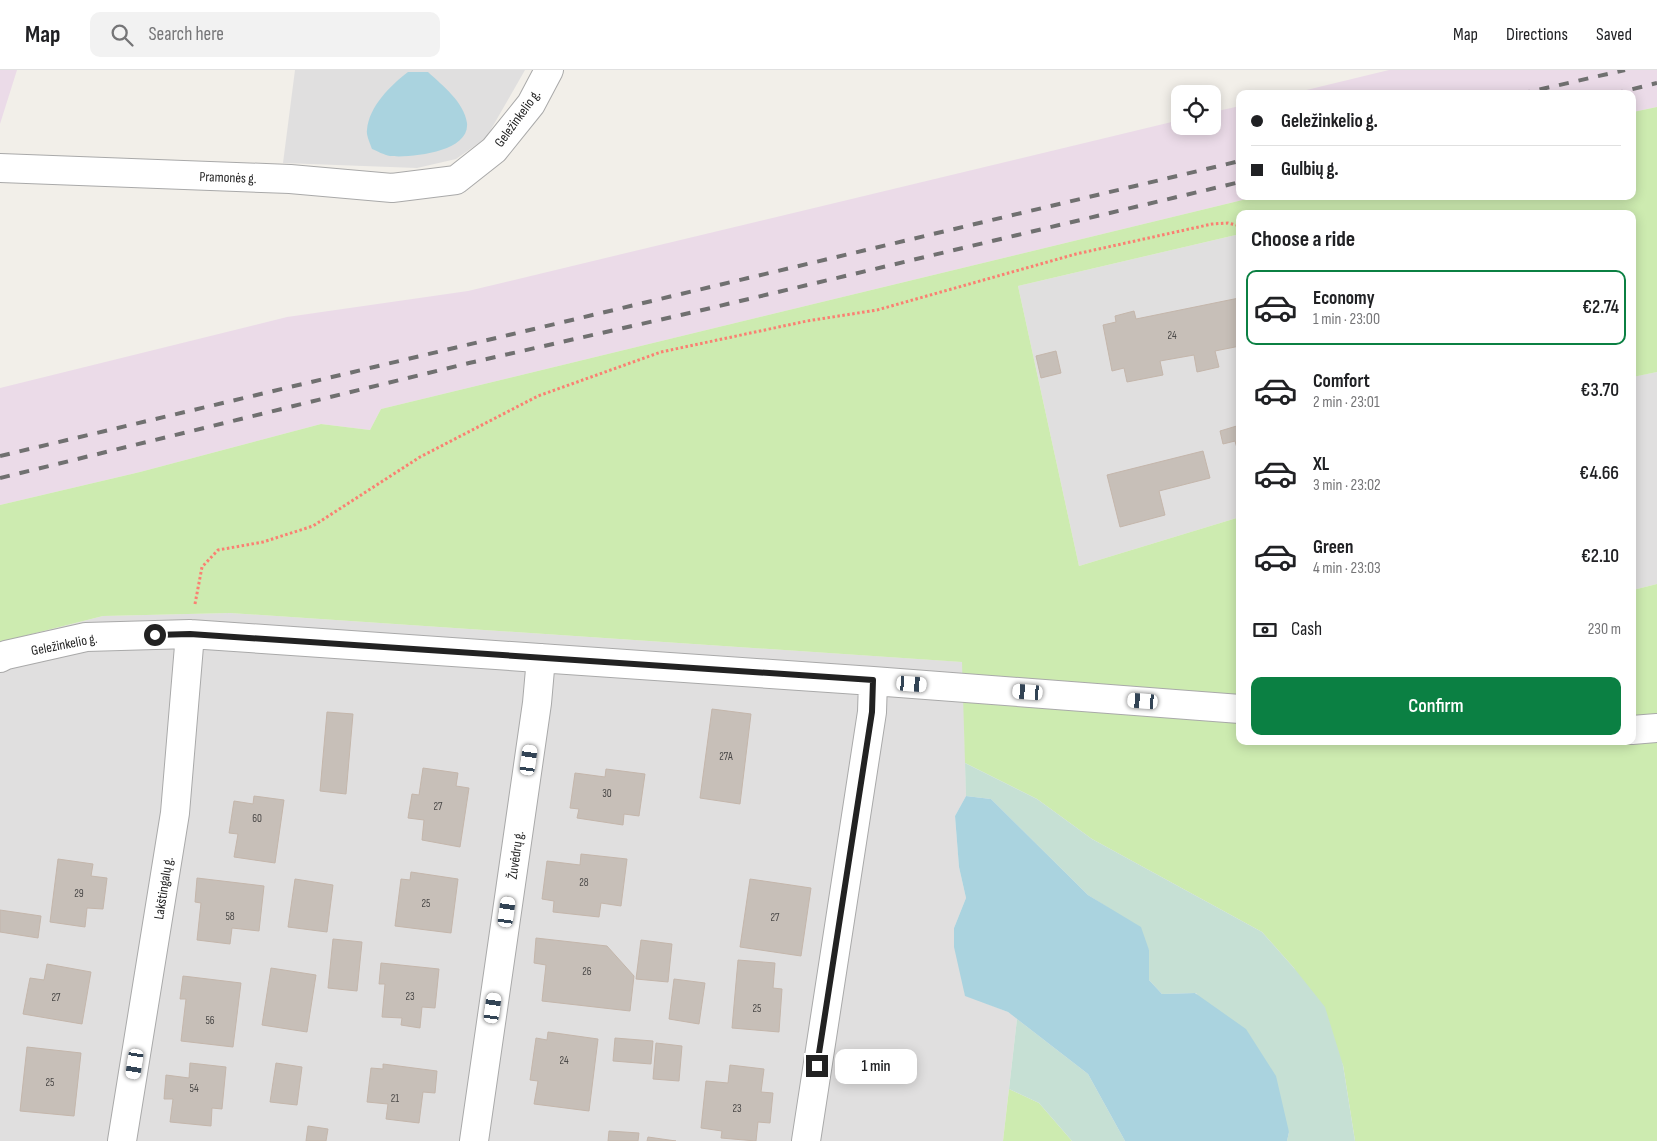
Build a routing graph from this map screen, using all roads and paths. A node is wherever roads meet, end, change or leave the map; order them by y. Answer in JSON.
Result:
{"nodes":[{"id":1,"x":549,"y":70,"type":"edge"},
{"id":2,"x":0,"y":168,"type":"edge"},
{"id":3,"x":456,"y":180,"type":"joint"},
{"id":4,"x":1236,"y":225,"type":"edge"},
{"id":5,"x":190,"y":634,"type":"junction"},
{"id":6,"x":0,"y":658,"type":"edge"},
{"id":7,"x":541,"y":658,"type":"junction"},
{"id":8,"x":873,"y":680,"type":"junction"},
{"id":9,"x":1236,"y":709,"type":"edge"},
{"id":10,"x":1657,"y":728,"type":"edge"},
{"id":11,"x":1636,"y":730,"type":"edge"},
{"id":12,"x":122,"y":1141,"type":"edge"},
{"id":13,"x":474,"y":1141,"type":"edge"},
{"id":14,"x":806,"y":1141,"type":"edge"}],
"edges":[{"from":1,"to":3,"type":"street","name":"Geležinkelio g."},
{"from":2,"to":3,"type":"street","name":"Pramonės g."},
{"from":4,"to":5,"type":"path"},
{"from":5,"to":6,"type":"street","name":"Geležinkelio g."},
{"from":5,"to":7,"type":"street","name":"Geležinkelio g."},
{"from":5,"to":12,"type":"street","name":"Lakštingalų g."},
{"from":7,"to":8,"type":"street","name":"Geležinkelio g."},
{"from":7,"to":13,"type":"street","name":"Žuvėdrų g."},
{"from":8,"to":9,"type":"street","name":"Geležinkelio g."},
{"from":8,"to":14,"type":"street"},
{"from":10,"to":11,"type":"street"}]}
